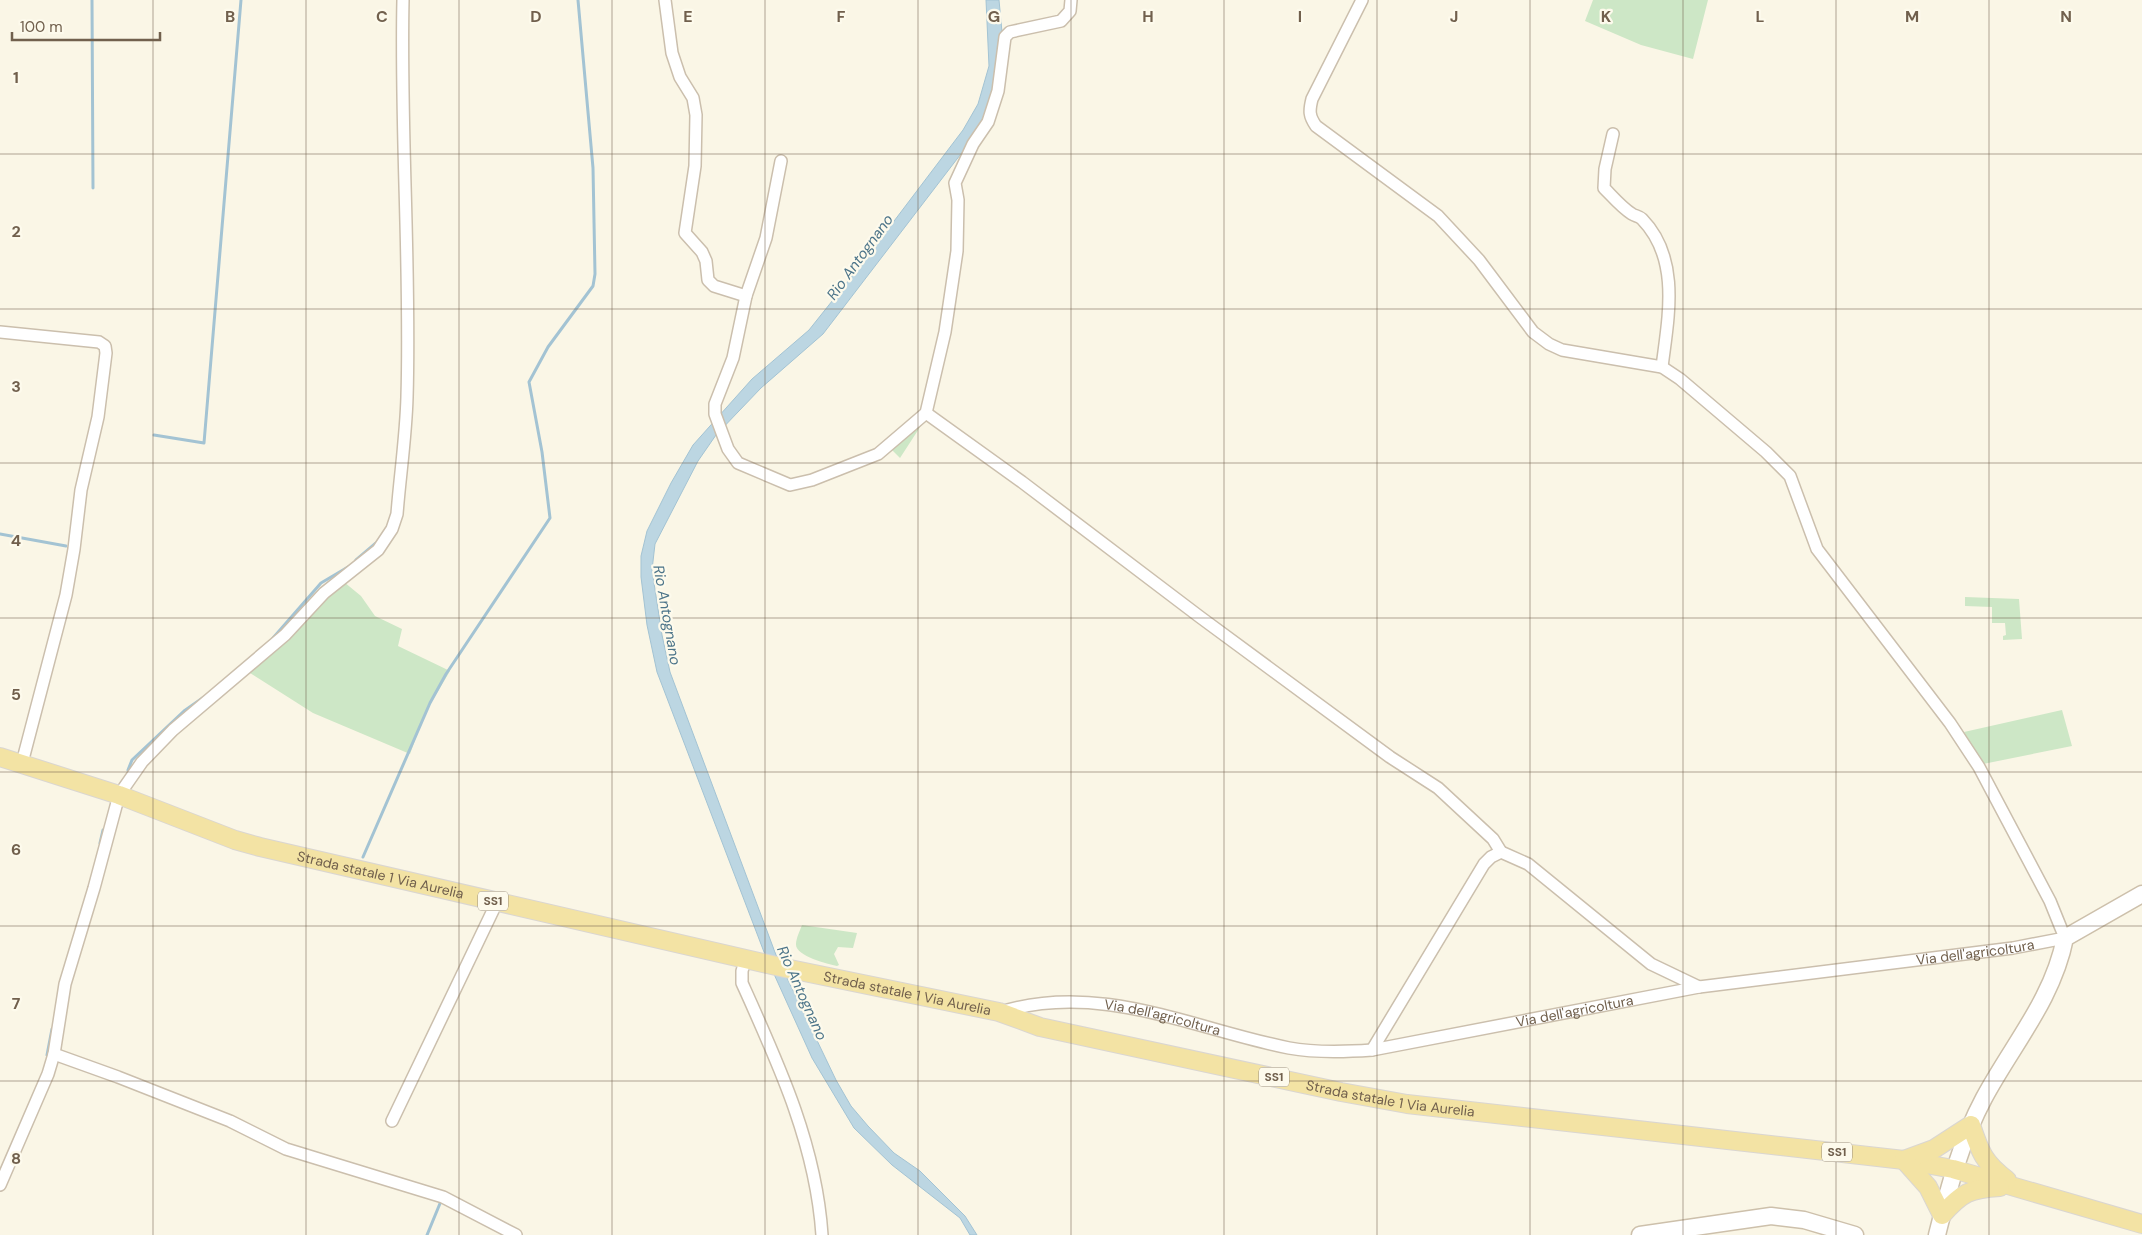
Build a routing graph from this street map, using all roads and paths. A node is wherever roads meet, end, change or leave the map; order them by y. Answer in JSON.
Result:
{"nodes":[{"id":1,"x":403,"y":0,"type":"edge"},
{"id":2,"x":665,"y":0,"type":"edge"},
{"id":3,"x":1071,"y":0,"type":"edge"},
{"id":4,"x":1362,"y":0,"type":"edge"},
{"id":5,"x":1613,"y":134,"type":"dead end"},
{"id":6,"x":781,"y":161,"type":"dead end"},
{"id":7,"x":746,"y":296,"type":"junction"},
{"id":8,"x":0,"y":332,"type":"edge"},
{"id":9,"x":1662,"y":367,"type":"junction"},
{"id":10,"x":926,"y":413,"type":"junction"},
{"id":11,"x":0,"y":757,"type":"edge"},
{"id":12,"x":22,"y":763,"type":"junction"},
{"id":13,"x":119,"y":795,"type":"junction"},
{"id":14,"x":1501,"y":852,"type":"junction"},
{"id":15,"x":2142,"y":894,"type":"edge"},
{"id":16,"x":497,"y":902,"type":"junction"},
{"id":17,"x":2065,"y":938,"type":"junction"},
{"id":18,"x":749,"y":959,"type":"junction"},
{"id":19,"x":1699,"y":987,"type":"junction"},
{"id":20,"x":999,"y":1012,"type":"junction"},
{"id":21,"x":1372,"y":1050,"type":"junction"},
{"id":22,"x":54,"y":1054,"type":"junction"},
{"id":23,"x":392,"y":1121,"type":"dead end"},
{"id":24,"x":1971,"y":1125,"type":"junction"},
{"id":25,"x":1904,"y":1160,"type":"junction"},
{"id":26,"x":1954,"y":1169,"type":"junction"},
{"id":27,"x":0,"y":1185,"type":"edge"},
{"id":28,"x":2015,"y":1186,"type":"junction"},
{"id":29,"x":1942,"y":1215,"type":"junction"},
{"id":30,"x":2142,"y":1224,"type":"edge"},
{"id":31,"x":516,"y":1235,"type":"edge"},
{"id":32,"x":822,"y":1235,"type":"edge"},
{"id":33,"x":1640,"y":1235,"type":"edge"},
{"id":34,"x":1855,"y":1235,"type":"edge"},
{"id":35,"x":1937,"y":1235,"type":"edge"}],
"edges":[{"from":1,"to":13,"type":"street"},
{"from":2,"to":7,"type":"street"},
{"from":3,"to":10,"type":"street"},
{"from":4,"to":9,"type":"street"},
{"from":5,"to":9,"type":"street"},
{"from":6,"to":7,"type":"street"},
{"from":7,"to":10,"type":"street"},
{"from":8,"to":12,"type":"street"},
{"from":9,"to":17,"type":"street"},
{"from":10,"to":14,"type":"street"},
{"from":11,"to":12,"type":"main road","name":"Strada statale 1 Via Aurelia","number":"SS1"},
{"from":12,"to":13,"type":"main road","name":"Strada statale 1 Via Aurelia","number":"SS1"},
{"from":13,"to":16,"type":"main road","name":"Strada statale 1 Via Aurelia","number":"SS1"},
{"from":13,"to":22,"type":"street"},
{"from":14,"to":19,"type":"street"},
{"from":14,"to":21,"type":"street"},
{"from":15,"to":17,"type":"street","name":"Via dell'agricoltura"},
{"from":16,"to":18,"type":"main road","name":"Strada statale 1 Via Aurelia","number":"SS1"},
{"from":16,"to":23,"type":"street"},
{"from":17,"to":19,"type":"street","name":"Via dell'agricoltura"},
{"from":17,"to":24,"type":"street"},
{"from":18,"to":20,"type":"main road","name":"Strada statale 1 Via Aurelia","number":"SS1"},
{"from":18,"to":32,"type":"street"},
{"from":19,"to":21,"type":"street","name":"Via dell'agricoltura"},
{"from":20,"to":21,"type":"street","name":"Via dell'agricoltura"},
{"from":20,"to":25,"type":"main road","name":"Strada statale 1 Via Aurelia","number":"SS1"},
{"from":22,"to":27,"type":"street"},
{"from":22,"to":31,"type":"street"},
{"from":24,"to":25,"type":"main road"},
{"from":24,"to":26,"type":"street"},
{"from":24,"to":28,"type":"main road"},
{"from":25,"to":26,"type":"main road","number":"SS1"},
{"from":25,"to":29,"type":"main road"},
{"from":26,"to":28,"type":"main road","number":"SS1"},
{"from":26,"to":29,"type":"street"},
{"from":28,"to":29,"type":"main road"},
{"from":28,"to":30,"type":"main road","number":"SS1"},
{"from":29,"to":35,"type":"street"},
{"from":33,"to":34,"type":"street"}]}
